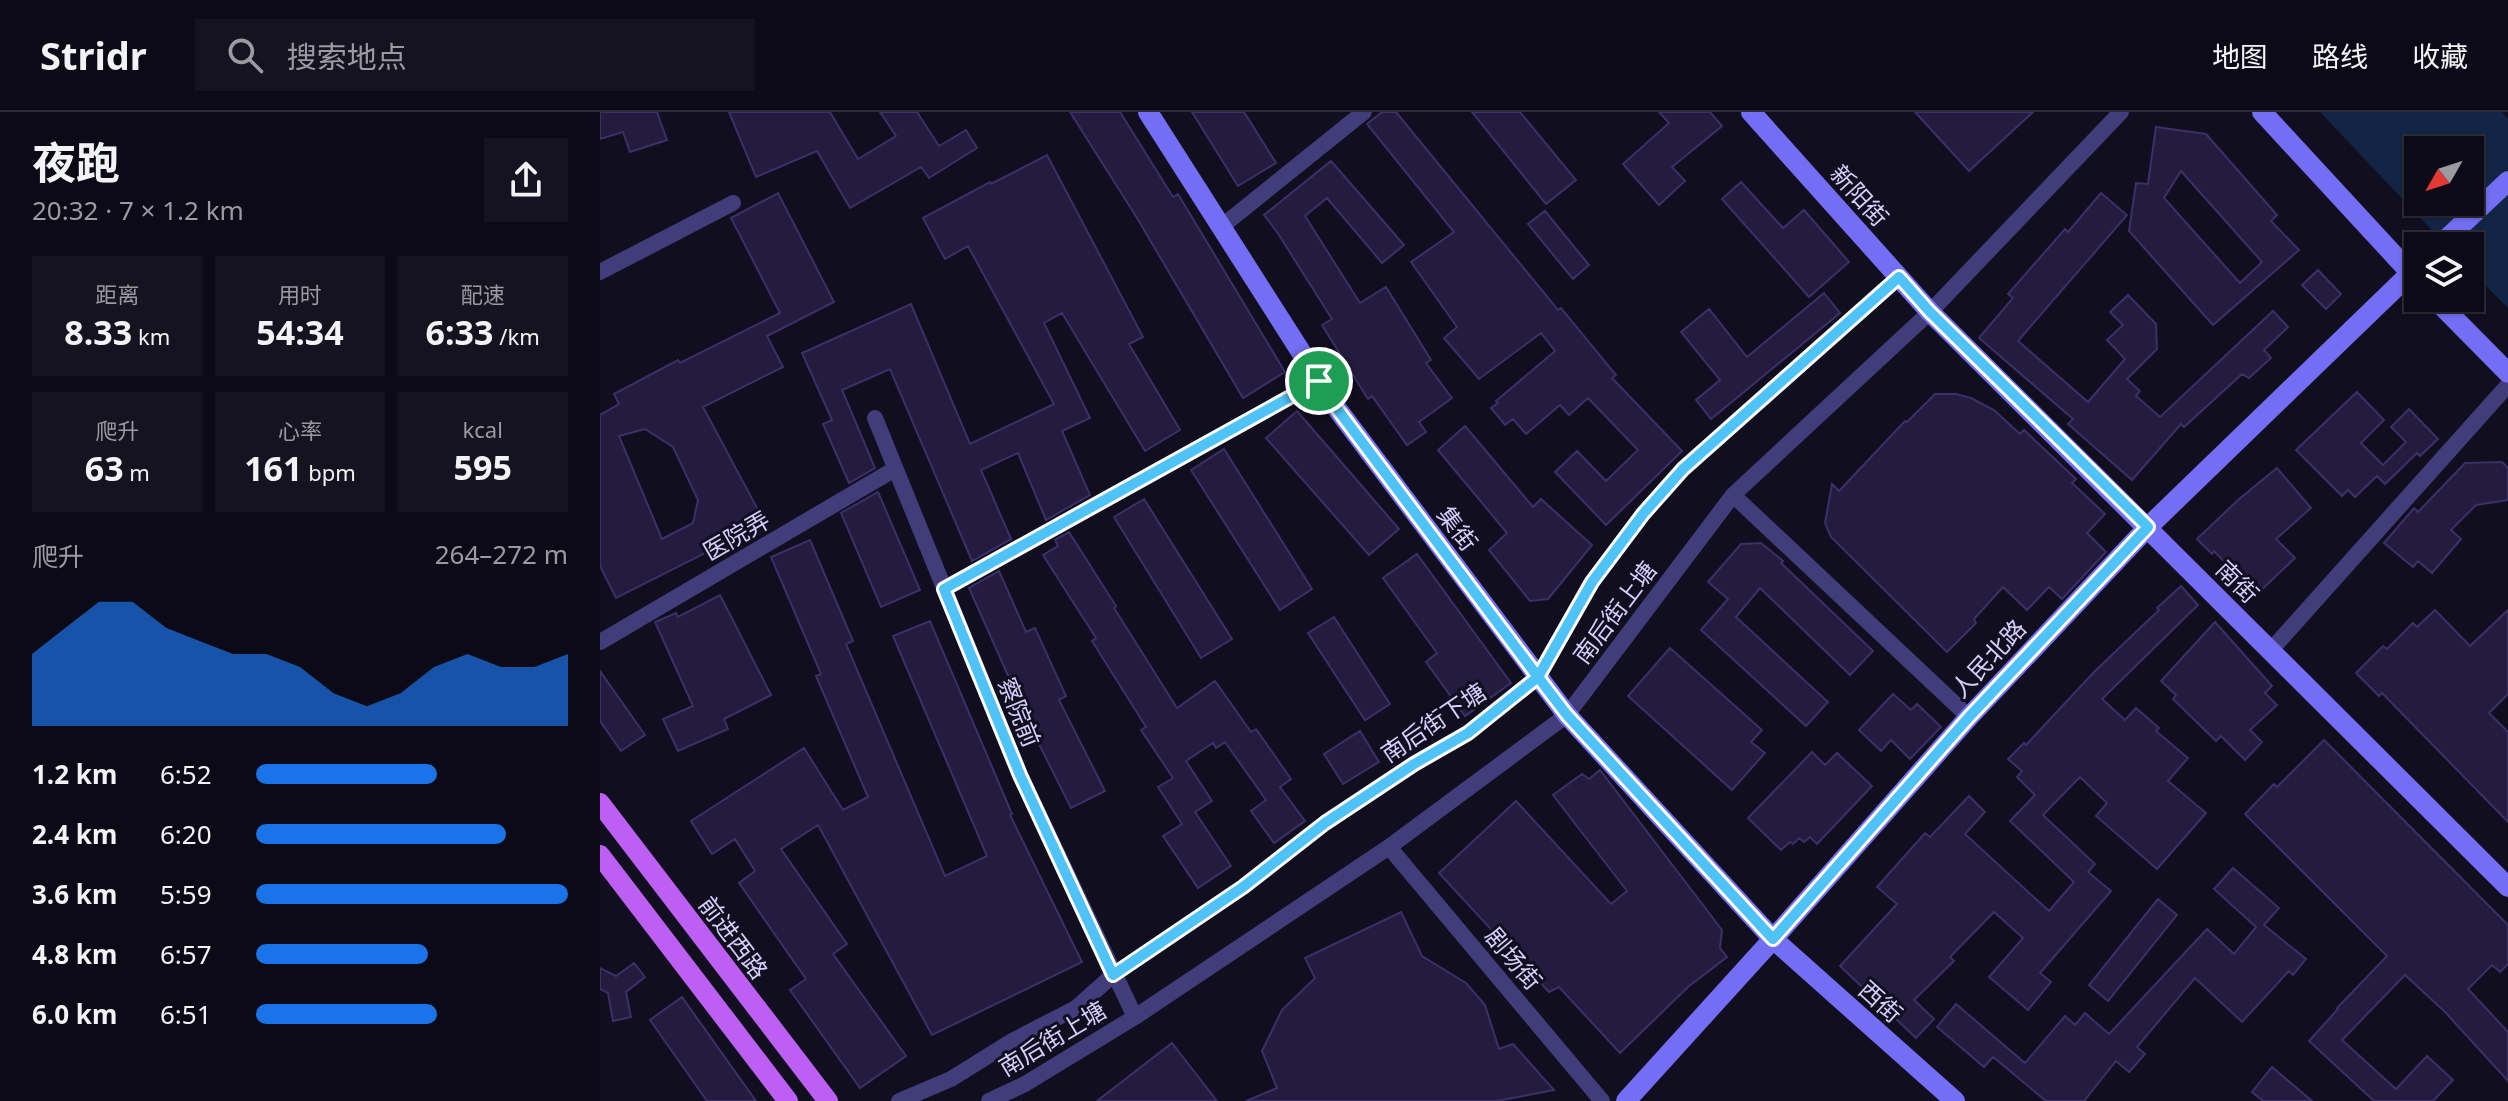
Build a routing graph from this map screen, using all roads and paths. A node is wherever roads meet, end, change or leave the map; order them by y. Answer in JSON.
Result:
{"nodes":[{"id":1,"x":1148,"y":112,"type":"edge"},
{"id":2,"x":1364,"y":112,"type":"edge"},
{"id":3,"x":1751,"y":112,"type":"edge"},
{"id":4,"x":2121,"y":112,"type":"edge"},
{"id":5,"x":2262,"y":112,"type":"edge"},
{"id":6,"x":2508,"y":181,"type":"edge"},
{"id":7,"x":733,"y":203,"type":"dead end"},
{"id":8,"x":1221,"y":227,"type":"junction"},
{"id":9,"x":2454,"y":232,"type":"edge"},
{"id":10,"x":2404,"y":261,"type":"edge"},
{"id":11,"x":600,"y":272,"type":"edge"},
{"id":12,"x":1899,"y":277,"type":"junction"},
{"id":13,"x":2404,"y":283,"type":"edge"},
{"id":14,"x":1930,"y":312,"type":"junction"},
{"id":15,"x":2448,"y":312,"type":"edge"},
{"id":16,"x":2508,"y":373,"type":"edge"},
{"id":17,"x":1319,"y":381,"type":"junction"},
{"id":18,"x":2508,"y":385,"type":"edge"},
{"id":19,"x":875,"y":418,"type":"dead end"},
{"id":20,"x":895,"y":469,"type":"junction"},
{"id":21,"x":1733,"y":495,"type":"junction"},
{"id":22,"x":2148,"y":527,"type":"junction"},
{"id":23,"x":944,"y":589,"type":"junction"},
{"id":24,"x":600,"y":642,"type":"edge"},
{"id":25,"x":2271,"y":650,"type":"junction"},
{"id":26,"x":1538,"y":677,"type":"junction"},
{"id":27,"x":1567,"y":715,"type":"junction"},
{"id":28,"x":1969,"y":717,"type":"junction"},
{"id":29,"x":600,"y":803,"type":"edge"},
{"id":30,"x":1389,"y":847,"type":"junction"},
{"id":31,"x":600,"y":855,"type":"edge"},
{"id":32,"x":2508,"y":887,"type":"edge"},
{"id":33,"x":1773,"y":939,"type":"junction"},
{"id":34,"x":1113,"y":975,"type":"junction"},
{"id":35,"x":1135,"y":1017,"type":"junction"},
{"id":36,"x":788,"y":1101,"type":"edge"},
{"id":37,"x":828,"y":1101,"type":"edge"},
{"id":38,"x":899,"y":1101,"type":"edge"},
{"id":39,"x":989,"y":1101,"type":"edge"},
{"id":40,"x":1602,"y":1101,"type":"edge"},
{"id":41,"x":1626,"y":1101,"type":"edge"},
{"id":42,"x":1955,"y":1101,"type":"edge"}],
"edges":[{"from":1,"to":8,"type":"street","name":"集街"},
{"from":2,"to":8,"type":"street"},
{"from":3,"to":12,"type":"street","name":"新阳街"},
{"from":4,"to":14,"type":"street","name":"南后街上塘"},
{"from":5,"to":10,"type":"street"},
{"from":6,"to":9,"type":"street"},
{"from":7,"to":11,"type":"street"},
{"from":8,"to":17,"type":"street","name":"集街"},
{"from":12,"to":14,"type":"street","name":"新阳街"},
{"from":12,"to":26,"type":"street","name":"南后街下塘"},
{"from":13,"to":22,"type":"street","name":"人民北路"},
{"from":14,"to":21,"type":"street","name":"南后街上塘"},
{"from":14,"to":22,"type":"street","name":"南街"},
{"from":15,"to":16,"type":"street"},
{"from":17,"to":23,"type":"street"},
{"from":17,"to":26,"type":"street","name":"集街"},
{"from":18,"to":25,"type":"street"},
{"from":19,"to":20,"type":"street","name":"察院前"},
{"from":20,"to":23,"type":"street","name":"察院前"},
{"from":20,"to":24,"type":"street","name":"医院弄"},
{"from":21,"to":27,"type":"street","name":"南后街上塘"},
{"from":21,"to":28,"type":"street"},
{"from":22,"to":25,"type":"street","name":"南街"},
{"from":22,"to":28,"type":"street","name":"人民北路"},
{"from":23,"to":34,"type":"street","name":"察院前"},
{"from":25,"to":32,"type":"street","name":"南街"},
{"from":26,"to":27,"type":"street","name":"集街"},
{"from":26,"to":34,"type":"street","name":"南后街下塘"},
{"from":27,"to":30,"type":"street","name":"南后街上塘"},
{"from":27,"to":33,"type":"street","name":"集街"},
{"from":28,"to":33,"type":"street","name":"人民北路"},
{"from":29,"to":37,"type":"main road","name":"前进西路"},
{"from":30,"to":35,"type":"street","name":"南后街上塘"},
{"from":30,"to":40,"type":"street","name":"剧场街"},
{"from":31,"to":36,"type":"main road"},
{"from":33,"to":41,"type":"street","name":"人民北路"},
{"from":33,"to":42,"type":"street","name":"西街"},
{"from":34,"to":35,"type":"street","name":"察院前"},
{"from":34,"to":38,"type":"street","name":"南后街下塘"},
{"from":35,"to":39,"type":"street","name":"南后街上塘"}]}
